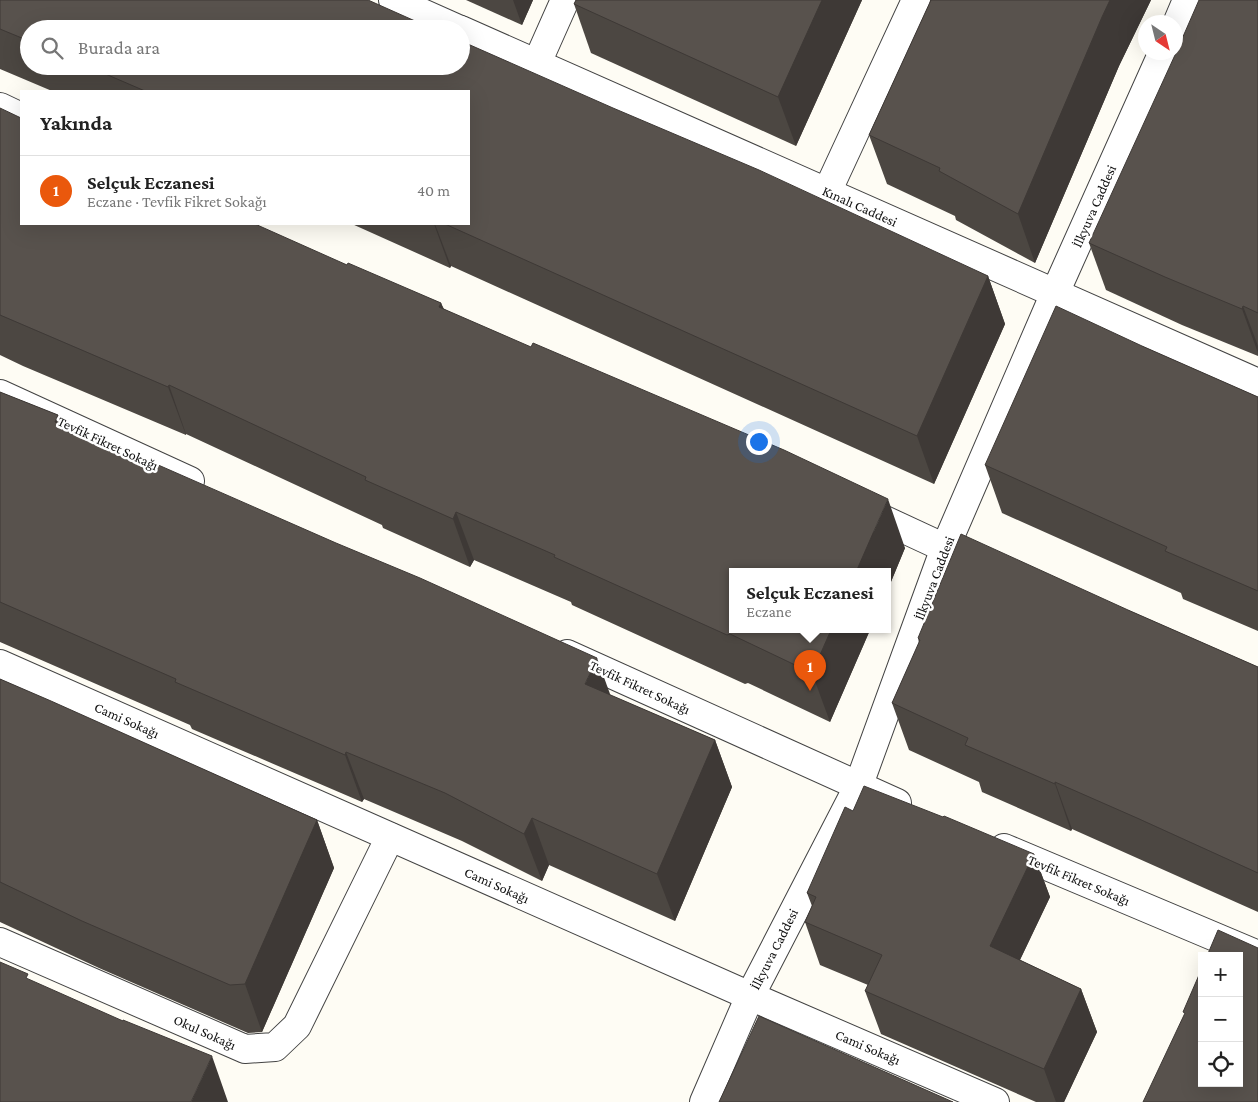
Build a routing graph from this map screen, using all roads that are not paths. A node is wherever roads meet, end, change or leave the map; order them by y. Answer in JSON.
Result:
{"nodes":[{"id":1,"x":393,"y":0,"type":"edge"},
{"id":2,"x":566,"y":0,"type":"edge"},
{"id":3,"x":916,"y":0,"type":"edge"},
{"id":4,"x":1187,"y":0,"type":"edge"},
{"id":5,"x":1181,"y":15,"type":"edge"},
{"id":6,"x":439,"y":20,"type":"edge"},
{"id":7,"x":470,"y":34,"type":"edge"},
{"id":8,"x":1159,"y":60,"type":"edge"},
{"id":9,"x":536,"y":64,"type":"junction"},
{"id":10,"x":0,"y":107,"type":"edge"},
{"id":11,"x":20,"y":117,"type":"edge"},
{"id":12,"x":827,"y":192,"type":"junction"},
{"id":13,"x":1055,"y":293,"type":"junction"},
{"id":14,"x":1258,"y":383,"type":"edge"},
{"id":15,"x":0,"y":394,"type":"edge"},
{"id":16,"x":217,"y":493,"type":"edge"},
{"id":17,"x":836,"y":498,"type":"edge"},
{"id":18,"x":945,"y":548,"type":"junction"},
{"id":19,"x":982,"y":564,"type":"edge"},
{"id":20,"x":542,"y":642,"type":"edge"},
{"id":21,"x":0,"y":664,"type":"edge"},
{"id":22,"x":858,"y":787,"type":"junction"},
{"id":23,"x":922,"y":813,"type":"edge"},
{"id":24,"x":390,"y":837,"type":"junction"},
{"id":25,"x":985,"y":840,"type":"edge"},
{"id":26,"x":0,"y":942,"type":"edge"},
{"id":27,"x":1258,"y":955,"type":"edge"},
{"id":28,"x":750,"y":996,"type":"junction"},
{"id":29,"x":704,"y":1102,"type":"edge"},
{"id":30,"x":995,"y":1102,"type":"edge"}],
"edges":[{"from":1,"to":6,"type":"street","name":"Kınalı Caddesi"},
{"from":2,"to":9,"type":"street"},
{"from":3,"to":12,"type":"street"},
{"from":4,"to":5,"type":"street"},
{"from":7,"to":9,"type":"street","name":"Kınalı Caddesi"},
{"from":8,"to":13,"type":"street","name":"İlkyuva Caddesi"},
{"from":9,"to":12,"type":"street","name":"Kınalı Caddesi"},
{"from":10,"to":11,"type":"street"},
{"from":12,"to":13,"type":"street","name":"Kınalı Caddesi"},
{"from":13,"to":14,"type":"street","name":"Kınalı Caddesi"},
{"from":13,"to":18,"type":"street","name":"İlkyuva Caddesi"},
{"from":15,"to":16,"type":"street","name":"Tevfik Fikret Sokağı"},
{"from":17,"to":18,"type":"street"},
{"from":18,"to":19,"type":"street"},
{"from":18,"to":22,"type":"street","name":"İlkyuva Caddesi"},
{"from":20,"to":22,"type":"street","name":"Tevfik Fikret Sokağı"},
{"from":21,"to":24,"type":"street","name":"Cami Sokağı"},
{"from":22,"to":23,"type":"street","name":"Tevfik Fikret Sokağı"},
{"from":22,"to":28,"type":"street","name":"İlkyuva Caddesi"},
{"from":24,"to":26,"type":"street","name":"Okul Sokağı"},
{"from":24,"to":28,"type":"street","name":"Cami Sokağı"},
{"from":25,"to":27,"type":"street","name":"Tevfik Fikret Sokağı"},
{"from":28,"to":29,"type":"street","name":"İlkyuva Caddesi"},
{"from":28,"to":30,"type":"street","name":"Cami Sokağı"}]}
